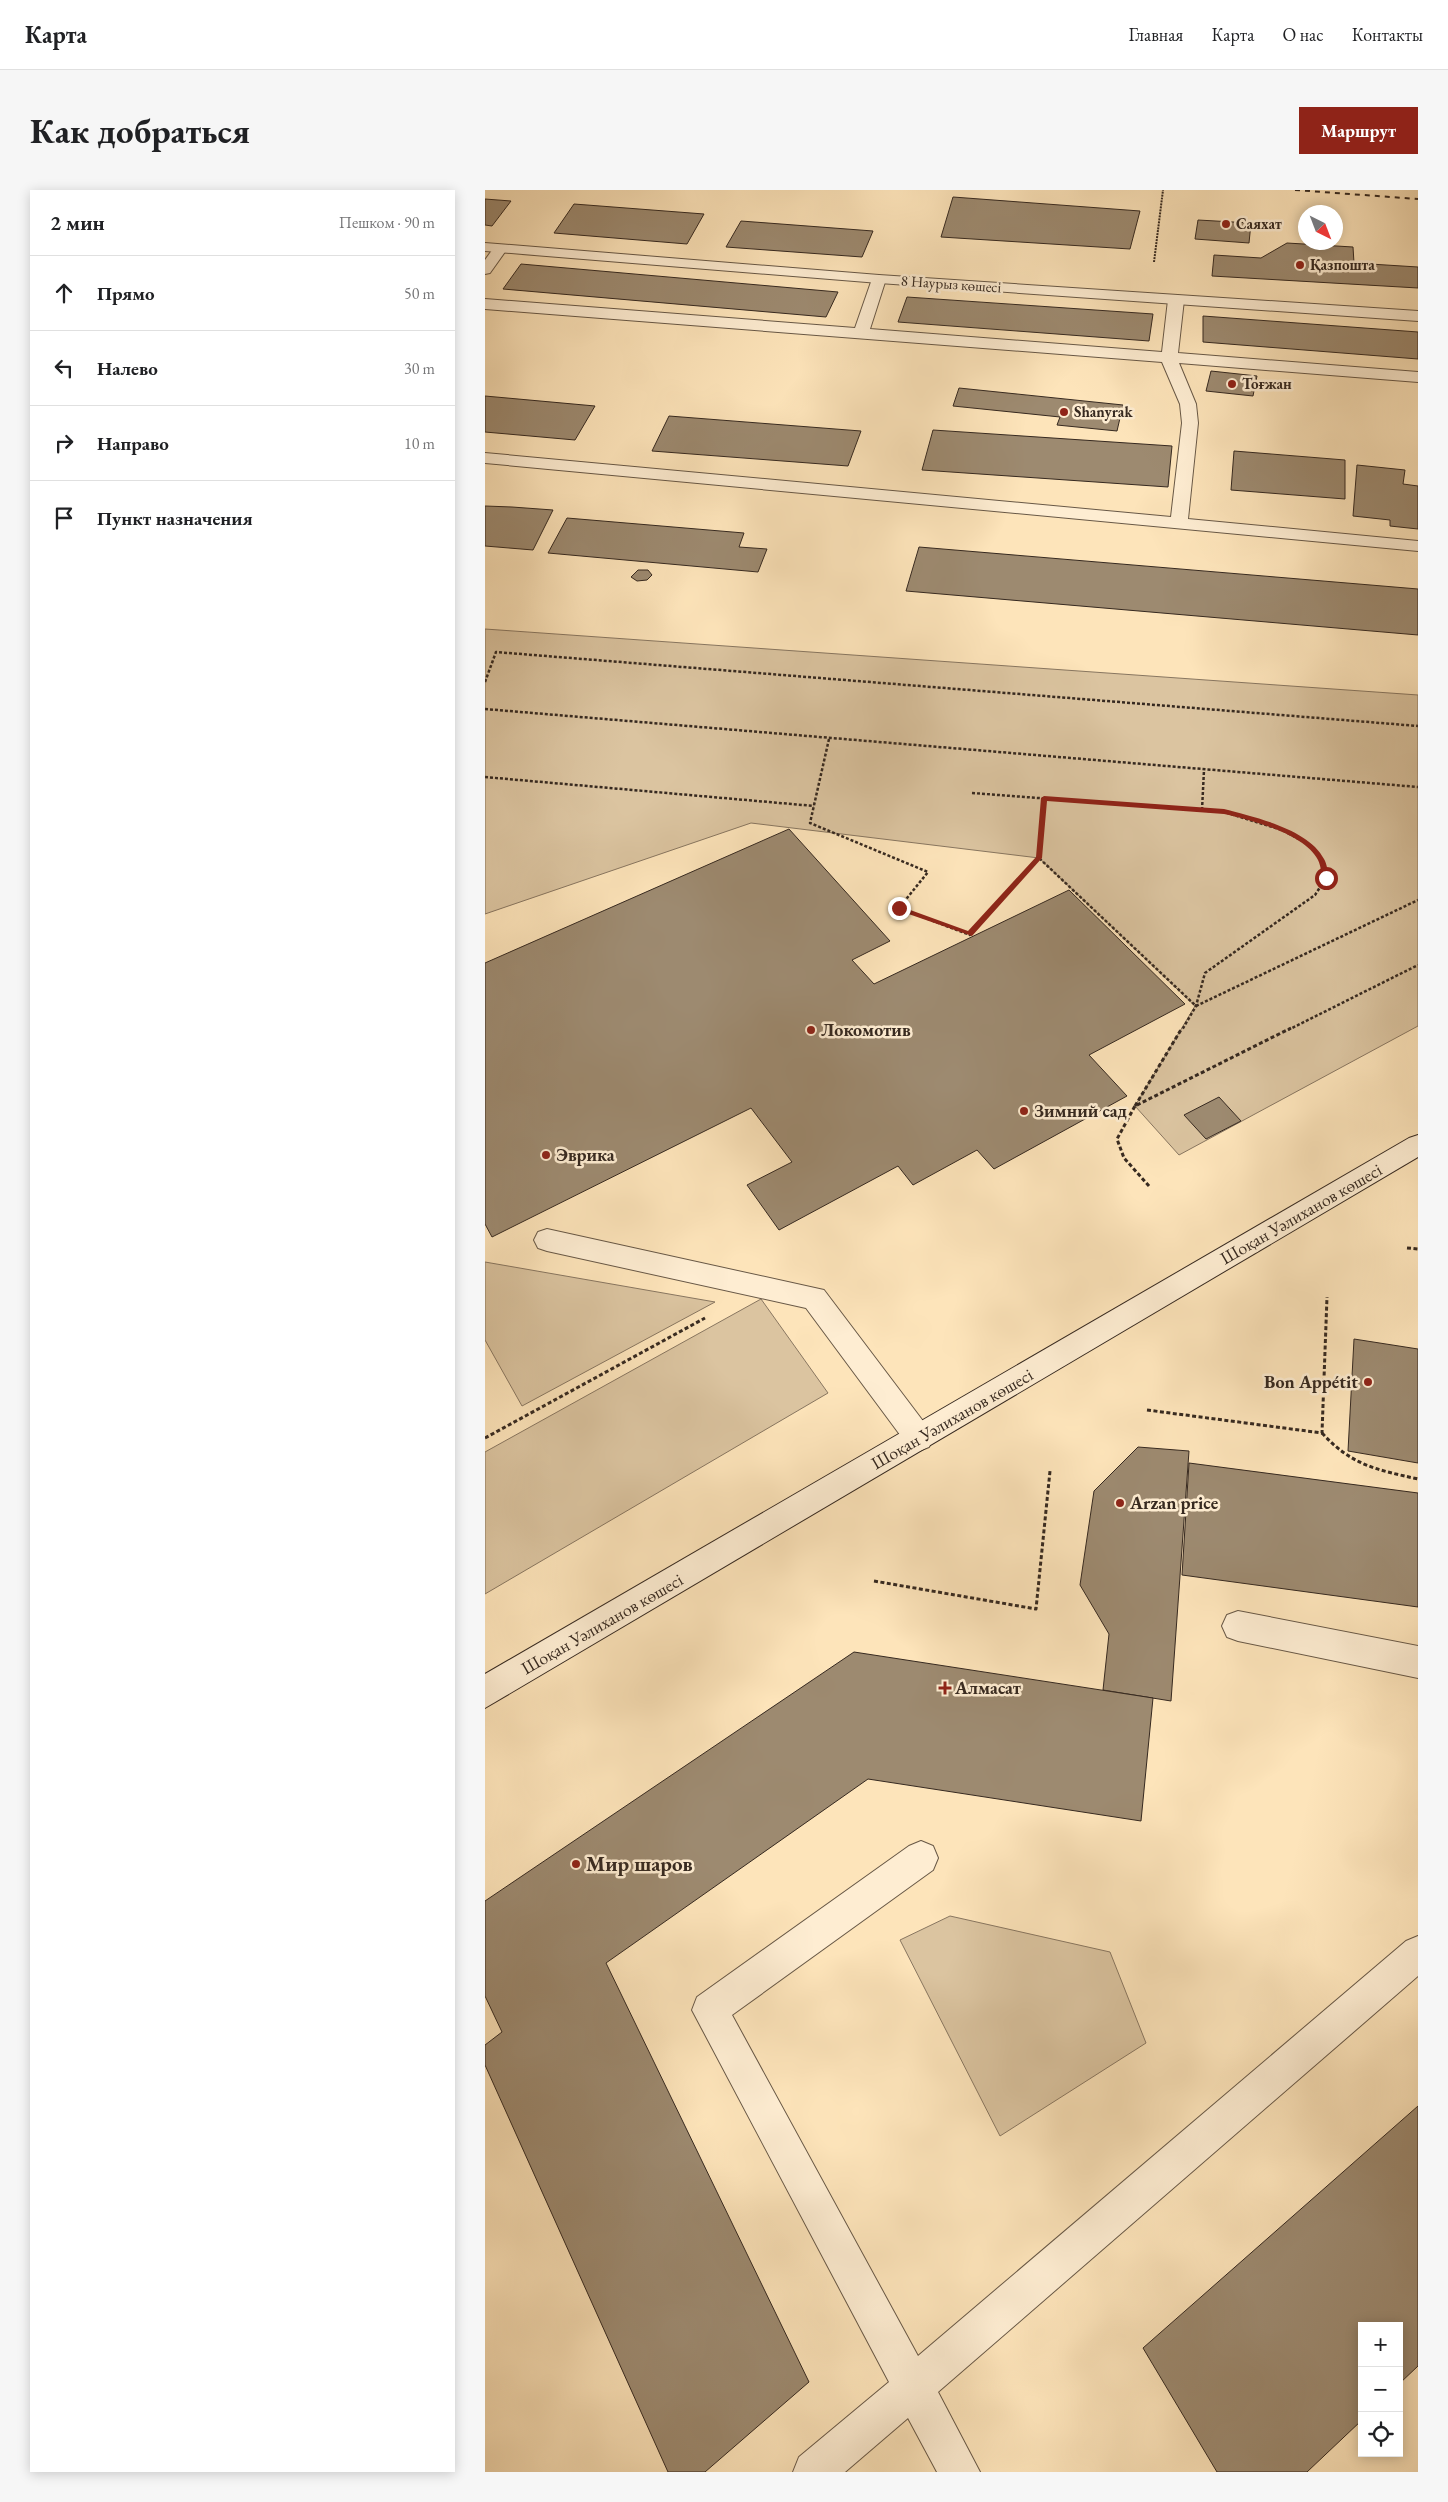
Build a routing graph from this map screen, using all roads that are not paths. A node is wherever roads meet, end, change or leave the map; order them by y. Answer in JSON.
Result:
{"nodes":[{"id":1,"x":492,"y":248,"type":"edge"},
{"id":2,"x":485,"y":270,"type":"edge"},
{"id":3,"x":879,"y":279,"type":"junction"},
{"id":4,"x":1176,"y":300,"type":"junction"},
{"id":5,"x":485,"y":304,"type":"edge"},
{"id":6,"x":1418,"y":316,"type":"edge"},
{"id":7,"x":861,"y":334,"type":"junction"},
{"id":8,"x":1169,"y":359,"type":"junction"},
{"id":9,"x":1418,"y":377,"type":"edge"},
{"id":10,"x":485,"y":458,"type":"edge"},
{"id":11,"x":1179,"y":524,"type":"junction"},
{"id":12,"x":1418,"y":546,"type":"edge"},
{"id":13,"x":1418,"y":1145,"type":"edge"},
{"id":14,"x":547,"y":1240,"type":"dead end"},
{"id":15,"x":919,"y":1438,"type":"junction"},
{"id":16,"x":1238,"y":1626,"type":"dead end"},
{"id":17,"x":1418,"y":1662,"type":"edge"},
{"id":18,"x":485,"y":1692,"type":"edge"},
{"id":19,"x":921,"y":1858,"type":"dead end"},
{"id":20,"x":1418,"y":1953,"type":"edge"},
{"id":21,"x":913,"y":2388,"type":"junction"},
{"id":22,"x":814,"y":2472,"type":"edge"},
{"id":23,"x":959,"y":2472,"type":"edge"}],
"edges":[{"from":1,"to":2,"type":"street"},
{"from":1,"to":3,"type":"street","name":"8 Наурыз көшесі"},
{"from":3,"to":4,"type":"street","name":"8 Наурыз көшесі"},
{"from":3,"to":7,"type":"street"},
{"from":4,"to":6,"type":"street","name":"8 Наурыз көшесі"},
{"from":4,"to":8,"type":"street"},
{"from":5,"to":7,"type":"street"},
{"from":7,"to":8,"type":"street"},
{"from":8,"to":9,"type":"street"},
{"from":8,"to":11,"type":"street"},
{"from":10,"to":11,"type":"street"},
{"from":11,"to":12,"type":"street"},
{"from":13,"to":15,"type":"street","name":"Шоқан Уәлиханов көшесі"},
{"from":14,"to":15,"type":"street"},
{"from":15,"to":18,"type":"street","name":"Шоқан Уәлиханов көшесі"},
{"from":16,"to":17,"type":"street"},
{"from":19,"to":21,"type":"street"},
{"from":20,"to":21,"type":"street"},
{"from":21,"to":22,"type":"street"},
{"from":21,"to":23,"type":"street"}]}
